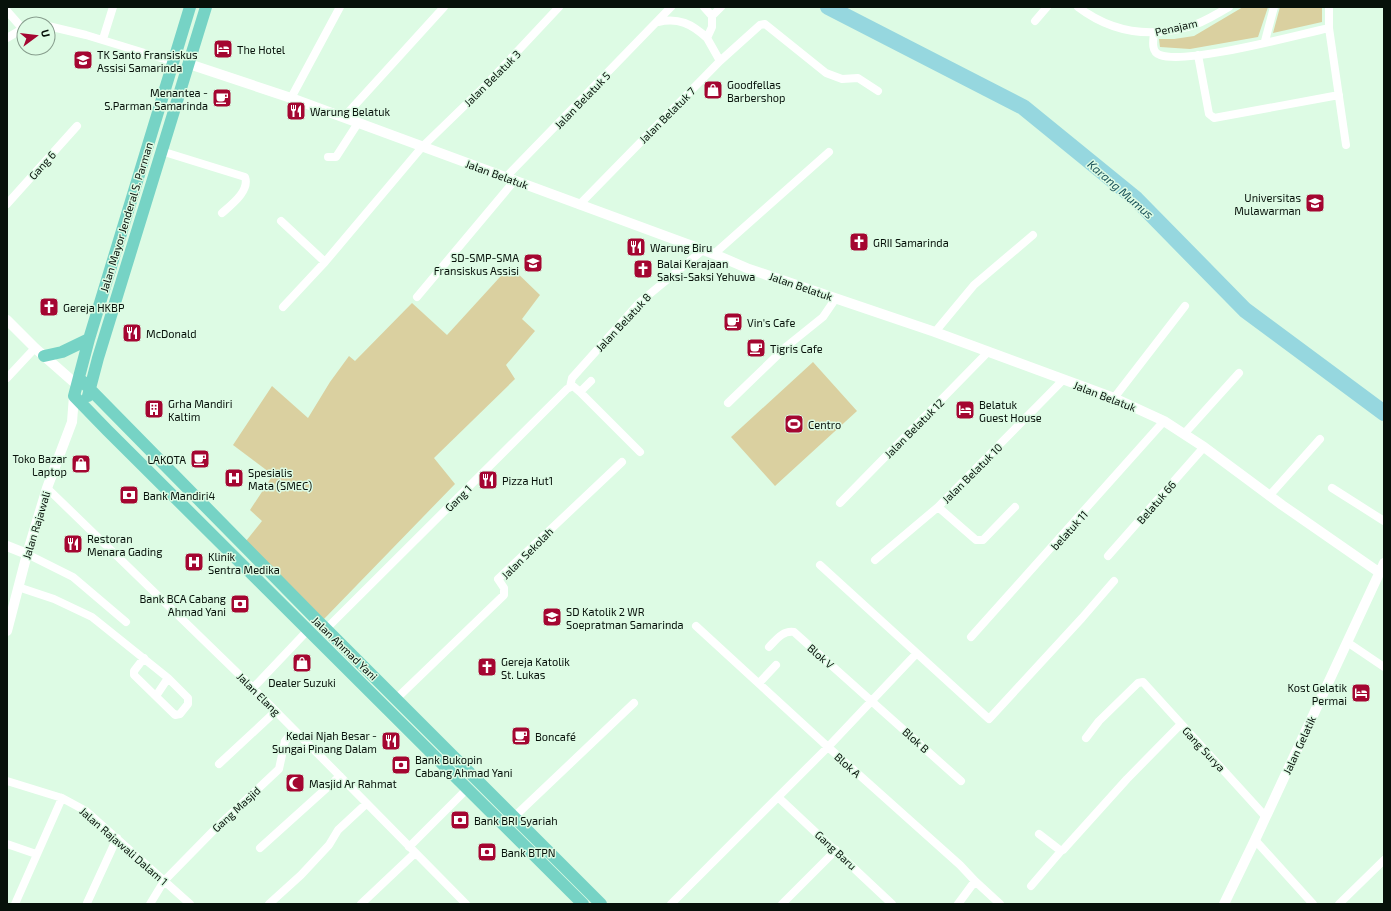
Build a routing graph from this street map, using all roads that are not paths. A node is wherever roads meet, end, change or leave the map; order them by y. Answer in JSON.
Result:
{"nodes":[{"id":1,"x":113,"y":7,"type":"edge"},
{"id":2,"x":190,"y":7,"type":"edge"},
{"id":3,"x":206,"y":7,"type":"edge"},
{"id":4,"x":340,"y":7,"type":"edge"},
{"id":5,"x":444,"y":7,"type":"edge"},
{"id":6,"x":559,"y":7,"type":"edge"},
{"id":7,"x":672,"y":7,"type":"edge"},
{"id":8,"x":704,"y":7,"type":"edge"},
{"id":9,"x":721,"y":7,"type":"edge"},
{"id":10,"x":1047,"y":7,"type":"edge"},
{"id":11,"x":1078,"y":7,"type":"edge"},
{"id":12,"x":1229,"y":7,"type":"edge"},
{"id":13,"x":1274,"y":7,"type":"edge"},
{"id":14,"x":1329,"y":7,"type":"edge"},
{"id":15,"x":7,"y":12,"type":"edge"},
{"id":16,"x":712,"y":16,"type":"junction"},
{"id":17,"x":16,"y":21,"type":"edge"},
{"id":18,"x":657,"y":22,"type":"junction"},
{"id":19,"x":1035,"y":22,"type":"dead end"},
{"id":20,"x":56,"y":28,"type":"edge"},
{"id":21,"x":1329,"y":28,"type":"junction"},
{"id":22,"x":16,"y":32,"type":"edge"},
{"id":23,"x":1154,"y":34,"type":"junction"},
{"id":24,"x":7,"y":38,"type":"edge"},
{"id":25,"x":707,"y":38,"type":"junction"},
{"id":26,"x":103,"y":39,"type":"junction"},
{"id":27,"x":1265,"y":42,"type":"junction"},
{"id":28,"x":1198,"y":55,"type":"junction"},
{"id":29,"x":720,"y":61,"type":"junction"},
{"id":30,"x":174,"y":62,"type":"junction"},
{"id":31,"x":188,"y":64,"type":"junction"},
{"id":32,"x":878,"y":90,"type":"dead end"},
{"id":33,"x":1339,"y":95,"type":"junction"},
{"id":34,"x":291,"y":98,"type":"junction"},
{"id":35,"x":344,"y":117,"type":"junction"},
{"id":36,"x":358,"y":123,"type":"junction"},
{"id":37,"x":77,"y":126,"type":"dead end"},
{"id":38,"x":1346,"y":145,"type":"dead end"},
{"id":39,"x":148,"y":147,"type":"junction"},
{"id":40,"x":422,"y":147,"type":"junction"},
{"id":41,"x":161,"y":151,"type":"junction"},
{"id":42,"x":829,"y":152,"type":"dead end"},
{"id":43,"x":328,"y":157,"type":"dead end"},
{"id":44,"x":511,"y":179,"type":"junction"},
{"id":45,"x":7,"y":204,"type":"edge"},
{"id":46,"x":579,"y":205,"type":"junction"},
{"id":47,"x":222,"y":213,"type":"dead end"},
{"id":48,"x":281,"y":221,"type":"dead end"},
{"id":49,"x":1033,"y":236,"type":"dead end"},
{"id":50,"x":703,"y":250,"type":"junction"},
{"id":51,"x":714,"y":254,"type":"junction"},
{"id":52,"x":324,"y":262,"type":"junction"},
{"id":53,"x":417,"y":297,"type":"dead end"},
{"id":54,"x":836,"y":298,"type":"junction"},
{"id":55,"x":1185,"y":306,"type":"dead end"},
{"id":56,"x":283,"y":307,"type":"dead end"},
{"id":57,"x":7,"y":320,"type":"edge"},
{"id":58,"x":935,"y":332,"type":"junction"},
{"id":59,"x":89,"y":339,"type":"junction"},
{"id":60,"x":39,"y":352,"type":"junction"},
{"id":61,"x":987,"y":353,"type":"junction"},
{"id":62,"x":1239,"y":373,"type":"dead end"},
{"id":63,"x":7,"y":378,"type":"edge"},
{"id":64,"x":1063,"y":380,"type":"junction"},
{"id":65,"x":591,"y":381,"type":"dead end"},
{"id":66,"x":77,"y":386,"type":"junction"},
{"id":67,"x":570,"y":387,"type":"junction"},
{"id":68,"x":89,"y":390,"type":"junction"},
{"id":69,"x":580,"y":392,"type":"junction"},
{"id":70,"x":1114,"y":398,"type":"junction"},
{"id":71,"x":728,"y":403,"type":"dead end"},
{"id":72,"x":85,"y":407,"type":"junction"},
{"id":73,"x":1164,"y":421,"type":"junction"},
{"id":74,"x":72,"y":422,"type":"junction"},
{"id":75,"x":1184,"y":434,"type":"junction"},
{"id":76,"x":1320,"y":439,"type":"dead end"},
{"id":77,"x":1204,"y":447,"type":"junction"},
{"id":78,"x":640,"y":452,"type":"dead end"},
{"id":79,"x":622,"y":462,"type":"dead end"},
{"id":80,"x":47,"y":488,"type":"junction"},
{"id":81,"x":1332,"y":488,"type":"dead end"},
{"id":82,"x":1269,"y":496,"type":"junction"},
{"id":83,"x":840,"y":503,"type":"dead end"},
{"id":84,"x":938,"y":507,"type":"junction"},
{"id":85,"x":1016,"y":507,"type":"dead end"},
{"id":86,"x":1384,"y":521,"type":"edge"},
{"id":87,"x":7,"y":546,"type":"edge"},
{"id":88,"x":27,"y":554,"type":"junction"},
{"id":89,"x":1108,"y":556,"type":"dead end"},
{"id":90,"x":875,"y":560,"type":"dead end"},
{"id":91,"x":1384,"y":563,"type":"edge"},
{"id":92,"x":820,"y":565,"type":"dead end"},
{"id":93,"x":1380,"y":573,"type":"junction"},
{"id":94,"x":1114,"y":581,"type":"dead end"},
{"id":95,"x":18,"y":587,"type":"junction"},
{"id":96,"x":9,"y":614,"type":"edge"},
{"id":97,"x":126,"y":622,"type":"dead end"},
{"id":98,"x":696,"y":626,"type":"dead end"},
{"id":99,"x":326,"y":629,"type":"junction"},
{"id":100,"x":308,"y":630,"type":"junction"},
{"id":101,"x":7,"y":631,"type":"edge"},
{"id":102,"x":971,"y":637,"type":"dead end"},
{"id":103,"x":1347,"y":642,"type":"junction"},
{"id":104,"x":769,"y":647,"type":"dead end"},
{"id":105,"x":916,"y":654,"type":"junction"},
{"id":106,"x":144,"y":658,"type":"junction"},
{"id":107,"x":776,"y":665,"type":"dead end"},
{"id":108,"x":1384,"y":667,"type":"edge"},
{"id":109,"x":168,"y":678,"type":"junction"},
{"id":110,"x":759,"y":683,"type":"junction"},
{"id":111,"x":253,"y":688,"type":"junction"},
{"id":112,"x":156,"y":696,"type":"junction"},
{"id":113,"x":397,"y":698,"type":"junction"},
{"id":114,"x":871,"y":700,"type":"junction"},
{"id":115,"x":634,"y":702,"type":"dead end"},
{"id":116,"x":276,"y":711,"type":"junction"},
{"id":117,"x":1181,"y":724,"type":"junction"},
{"id":118,"x":294,"y":730,"type":"junction"},
{"id":119,"x":1086,"y":738,"type":"dead end"},
{"id":120,"x":828,"y":748,"type":"junction"},
{"id":121,"x":219,"y":764,"type":"dead end"},
{"id":122,"x":340,"y":776,"type":"junction"},
{"id":123,"x":961,"y":780,"type":"dead end"},
{"id":124,"x":7,"y":781,"type":"edge"},
{"id":125,"x":468,"y":788,"type":"junction"},
{"id":126,"x":62,"y":798,"type":"junction"},
{"id":127,"x":779,"y":798,"type":"junction"},
{"id":128,"x":366,"y":804,"type":"junction"},
{"id":129,"x":1266,"y":816,"type":"junction"},
{"id":130,"x":514,"y":817,"type":"junction"},
{"id":131,"x":1039,"y":834,"type":"dead end"},
{"id":132,"x":117,"y":838,"type":"junction"},
{"id":133,"x":1255,"y":840,"type":"junction"},
{"id":134,"x":7,"y":844,"type":"edge"},
{"id":135,"x":409,"y":847,"type":"junction"},
{"id":136,"x":260,"y":848,"type":"dead end"},
{"id":137,"x":836,"y":850,"type":"junction"},
{"id":138,"x":1061,"y":851,"type":"junction"},
{"id":139,"x":415,"y":853,"type":"junction"},
{"id":140,"x":36,"y":854,"type":"junction"},
{"id":141,"x":1384,"y":860,"type":"edge"},
{"id":142,"x":164,"y":881,"type":"junction"},
{"id":143,"x":975,"y":881,"type":"junction"},
{"id":144,"x":1031,"y":886,"type":"dead end"},
{"id":145,"x":87,"y":903,"type":"dead end"},
{"id":146,"x":271,"y":903,"type":"edge"},
{"id":147,"x":14,"y":904,"type":"edge"},
{"id":148,"x":150,"y":904,"type":"edge"},
{"id":149,"x":190,"y":904,"type":"edge"},
{"id":150,"x":361,"y":904,"type":"edge"},
{"id":151,"x":466,"y":904,"type":"edge"},
{"id":152,"x":583,"y":904,"type":"edge"},
{"id":153,"x":601,"y":904,"type":"edge"},
{"id":154,"x":671,"y":904,"type":"edge"},
{"id":155,"x":782,"y":904,"type":"edge"},
{"id":156,"x":892,"y":904,"type":"edge"},
{"id":157,"x":958,"y":904,"type":"edge"},
{"id":158,"x":1000,"y":904,"type":"edge"},
{"id":159,"x":1224,"y":904,"type":"edge"},
{"id":160,"x":1313,"y":904,"type":"edge"},
{"id":161,"x":1339,"y":904,"type":"edge"}],
"edges":[{"from":1,"to":26,"type":"street"},
{"from":2,"to":30,"type":"main road","name":"Jalan Mayor Jenderal S. Parman"},
{"from":3,"to":31,"type":"main road","name":"Jalan Mayor Jenderal S. Parman"},
{"from":4,"to":34,"type":"street"},
{"from":5,"to":35,"type":"street"},
{"from":6,"to":40,"type":"street","name":"Jalan Belatuk 3"},
{"from":7,"to":18,"type":"street","name":"Jalan Belatuk 5"},
{"from":8,"to":16,"type":"street"},
{"from":9,"to":16,"type":"street"},
{"from":10,"to":19,"type":"street"},
{"from":11,"to":23,"type":"street","name":"Penajam"},
{"from":12,"to":23,"type":"street","name":"Penajam"},
{"from":13,"to":27,"type":"street"},
{"from":14,"to":21,"type":"street"},
{"from":15,"to":17,"type":"street"},
{"from":16,"to":25,"type":"street"},
{"from":18,"to":25,"type":"street"},
{"from":18,"to":44,"type":"street","name":"Jalan Belatuk 5"},
{"from":20,"to":26,"type":"street"},
{"from":21,"to":27,"type":"street"},
{"from":21,"to":33,"type":"street"},
{"from":22,"to":24,"type":"street"},
{"from":23,"to":28,"type":"street"},
{"from":25,"to":29,"type":"street"},
{"from":26,"to":30,"type":"street"},
{"from":27,"to":28,"type":"street"},
{"from":28,"to":33,"type":"street"},
{"from":29,"to":32,"type":"street","name":"Jalan Belatuk 7"},
{"from":29,"to":46,"type":"street","name":"Jalan Belatuk 7"},
{"from":30,"to":39,"type":"main road","name":"Jalan Mayor Jenderal S. Parman"},
{"from":31,"to":34,"type":"street","name":"Jalan Belatuk"},
{"from":31,"to":41,"type":"main road","name":"Jalan Mayor Jenderal S. Parman"},
{"from":33,"to":38,"type":"street"},
{"from":34,"to":35,"type":"street","name":"Jalan Belatuk"},
{"from":35,"to":36,"type":"street","name":"Jalan Belatuk"},
{"from":36,"to":40,"type":"street","name":"Jalan Belatuk"},
{"from":36,"to":43,"type":"street"},
{"from":37,"to":45,"type":"street","name":"Gang 6"},
{"from":39,"to":41,"type":"main road"},
{"from":39,"to":59,"type":"main road","name":"Jalan Mayor Jenderal S. Parman"},
{"from":40,"to":44,"type":"street","name":"Jalan Belatuk"},
{"from":40,"to":52,"type":"street","name":"Jalan Belatuk 3"},
{"from":41,"to":47,"type":"street"},
{"from":41,"to":68,"type":"main road","name":"Jalan Mayor Jenderal S. Parman"},
{"from":42,"to":51,"type":"street"},
{"from":44,"to":46,"type":"street","name":"Jalan Belatuk"},
{"from":44,"to":53,"type":"street","name":"Jalan Belatuk 5"},
{"from":46,"to":50,"type":"street","name":"Jalan Belatuk"},
{"from":48,"to":52,"type":"street"},
{"from":49,"to":58,"type":"street"},
{"from":50,"to":51,"type":"street","name":"Jalan Belatuk"},
{"from":50,"to":67,"type":"street","name":"Jalan Belatuk 8"},
{"from":51,"to":54,"type":"street","name":"Jalan Belatuk"},
{"from":52,"to":56,"type":"street","name":"Jalan Belatuk 3"},
{"from":54,"to":58,"type":"street","name":"Jalan Belatuk"},
{"from":54,"to":71,"type":"street"},
{"from":55,"to":70,"type":"street"},
{"from":57,"to":60,"type":"street"},
{"from":58,"to":61,"type":"street","name":"Jalan Belatuk"},
{"from":59,"to":60,"type":"main road"},
{"from":59,"to":66,"type":"main road","name":"Jalan Mayor Jenderal S. Parman"},
{"from":60,"to":63,"type":"street"},
{"from":60,"to":66,"type":"street"},
{"from":61,"to":64,"type":"street","name":"Jalan Belatuk"},
{"from":61,"to":83,"type":"street","name":"Jalan Belatuk 12"},
{"from":62,"to":75,"type":"street"},
{"from":64,"to":70,"type":"street","name":"Jalan Belatuk"},
{"from":64,"to":84,"type":"street","name":"Jalan Belatuk 10"},
{"from":65,"to":69,"type":"street"},
{"from":66,"to":68,"type":"main road","name":"Jalan Ahmad Yani"},
{"from":66,"to":72,"type":"main road","name":"Jalan Ahmad Yani"},
{"from":66,"to":74,"type":"street","name":"Jalan Mayor Jenderal S. Parman"},
{"from":67,"to":69,"type":"street"},
{"from":67,"to":99,"type":"street","name":"Gang 1"},
{"from":68,"to":72,"type":"main road","name":"Jalan Mayor Jenderal S. Parman"},
{"from":68,"to":99,"type":"main road","name":"Jalan Ahmad Yani"},
{"from":69,"to":78,"type":"street"},
{"from":70,"to":73,"type":"street","name":"Jalan Belatuk"},
{"from":72,"to":74,"type":"street","name":"Jalan Mayor Jenderal S. Parman"},
{"from":72,"to":100,"type":"main road","name":"Jalan Ahmad Yani"},
{"from":73,"to":75,"type":"street","name":"Jalan Belatuk"},
{"from":73,"to":102,"type":"street","name":"belatuk 11"},
{"from":74,"to":80,"type":"street","name":"Jalan Rajawali"},
{"from":75,"to":77,"type":"street","name":"Jalan Belatuk"},
{"from":76,"to":82,"type":"street"},
{"from":77,"to":82,"type":"street","name":"Jalan Belatuk"},
{"from":77,"to":89,"type":"street","name":"Belatuk 66"},
{"from":79,"to":113,"type":"street","name":"Jalan Sekolah"},
{"from":80,"to":88,"type":"street","name":"Jalan Rajawali"},
{"from":80,"to":111,"type":"street","name":"Jalan Elang"},
{"from":81,"to":86,"type":"street"},
{"from":82,"to":93,"type":"street","name":"Jalan Belatuk"},
{"from":84,"to":85,"type":"street"},
{"from":84,"to":90,"type":"street","name":"Jalan Belatuk 10"},
{"from":87,"to":88,"type":"street"},
{"from":88,"to":95,"type":"street","name":"Jalan Rajawali"},
{"from":88,"to":97,"type":"street"},
{"from":91,"to":93,"type":"street","name":"Jalan Gelatik"},
{"from":92,"to":105,"type":"street"},
{"from":93,"to":103,"type":"street","name":"Jalan Gelatik"},
{"from":94,"to":105,"type":"street"},
{"from":95,"to":96,"type":"street","name":"Jalan Rajawali"},
{"from":95,"to":106,"type":"street"},
{"from":96,"to":101,"type":"street","name":"Jalan Rajawali"},
{"from":98,"to":110,"type":"street","name":"Blok A"},
{"from":99,"to":113,"type":"main road","name":"Jalan Ahmad Yani"},
{"from":100,"to":111,"type":"street"},
{"from":100,"to":125,"type":"main road","name":"Jalan Ahmad Yani"},
{"from":103,"to":108,"type":"street"},
{"from":103,"to":129,"type":"street","name":"Jalan Gelatik"},
{"from":104,"to":114,"type":"street","name":"Blok V"},
{"from":105,"to":114,"type":"street"},
{"from":106,"to":109,"type":"street"},
{"from":106,"to":112,"type":"street"},
{"from":107,"to":110,"type":"street"},
{"from":109,"to":112,"type":"street"},
{"from":109,"to":112,"type":"street"},
{"from":110,"to":120,"type":"street","name":"Blok A"},
{"from":111,"to":116,"type":"street","name":"Jalan Elang"},
{"from":113,"to":130,"type":"main road","name":"Jalan Ahmad Yani"},
{"from":114,"to":120,"type":"street"},
{"from":114,"to":123,"type":"street","name":"Blok B"},
{"from":115,"to":130,"type":"street"},
{"from":116,"to":118,"type":"street","name":"Jalan Elang"},
{"from":116,"to":121,"type":"street"},
{"from":117,"to":119,"type":"street","name":"Gang Surya"},
{"from":117,"to":129,"type":"street","name":"Gang Surya"},
{"from":117,"to":138,"type":"street"},
{"from":118,"to":122,"type":"street","name":"Jalan Elang"},
{"from":118,"to":142,"type":"street","name":"Gang Masjid"},
{"from":120,"to":127,"type":"street"},
{"from":120,"to":143,"type":"street","name":"Blok A"},
{"from":122,"to":128,"type":"street","name":"Jalan Elang"},
{"from":122,"to":136,"type":"street"},
{"from":124,"to":126,"type":"street","name":"Jalan Rajawali Dalam 1"},
{"from":125,"to":135,"type":"street"},
{"from":125,"to":152,"type":"main road","name":"Jalan Ahmad Yani"},
{"from":126,"to":132,"type":"street","name":"Jalan Rajawali Dalam 1"},
{"from":126,"to":140,"type":"street"},
{"from":127,"to":137,"type":"street","name":"Gang Baru"},
{"from":127,"to":154,"type":"street"},
{"from":128,"to":135,"type":"street","name":"Jalan Elang"},
{"from":128,"to":146,"type":"street"},
{"from":129,"to":133,"type":"street","name":"Jalan Gelatik"},
{"from":130,"to":153,"type":"main road","name":"Jalan Ahmad Yani"},
{"from":131,"to":138,"type":"street"},
{"from":132,"to":142,"type":"street","name":"Jalan Rajawali Dalam 1"},
{"from":132,"to":145,"type":"street"},
{"from":133,"to":159,"type":"street","name":"Jalan Gelatik"},
{"from":133,"to":160,"type":"street"},
{"from":134,"to":140,"type":"street"},
{"from":135,"to":139,"type":"street","name":"Jalan Elang"},
{"from":137,"to":155,"type":"street"},
{"from":137,"to":156,"type":"street","name":"Gang Baru"},
{"from":138,"to":144,"type":"street"},
{"from":139,"to":150,"type":"street"},
{"from":139,"to":151,"type":"street","name":"Jalan Elang"},
{"from":140,"to":147,"type":"street"},
{"from":141,"to":161,"type":"street"},
{"from":142,"to":148,"type":"street","name":"Gang Masjid"},
{"from":142,"to":149,"type":"street","name":"Jalan Rajawali Dalam 1"},
{"from":143,"to":157,"type":"street"},
{"from":143,"to":158,"type":"street","name":"Blok A"}]}
